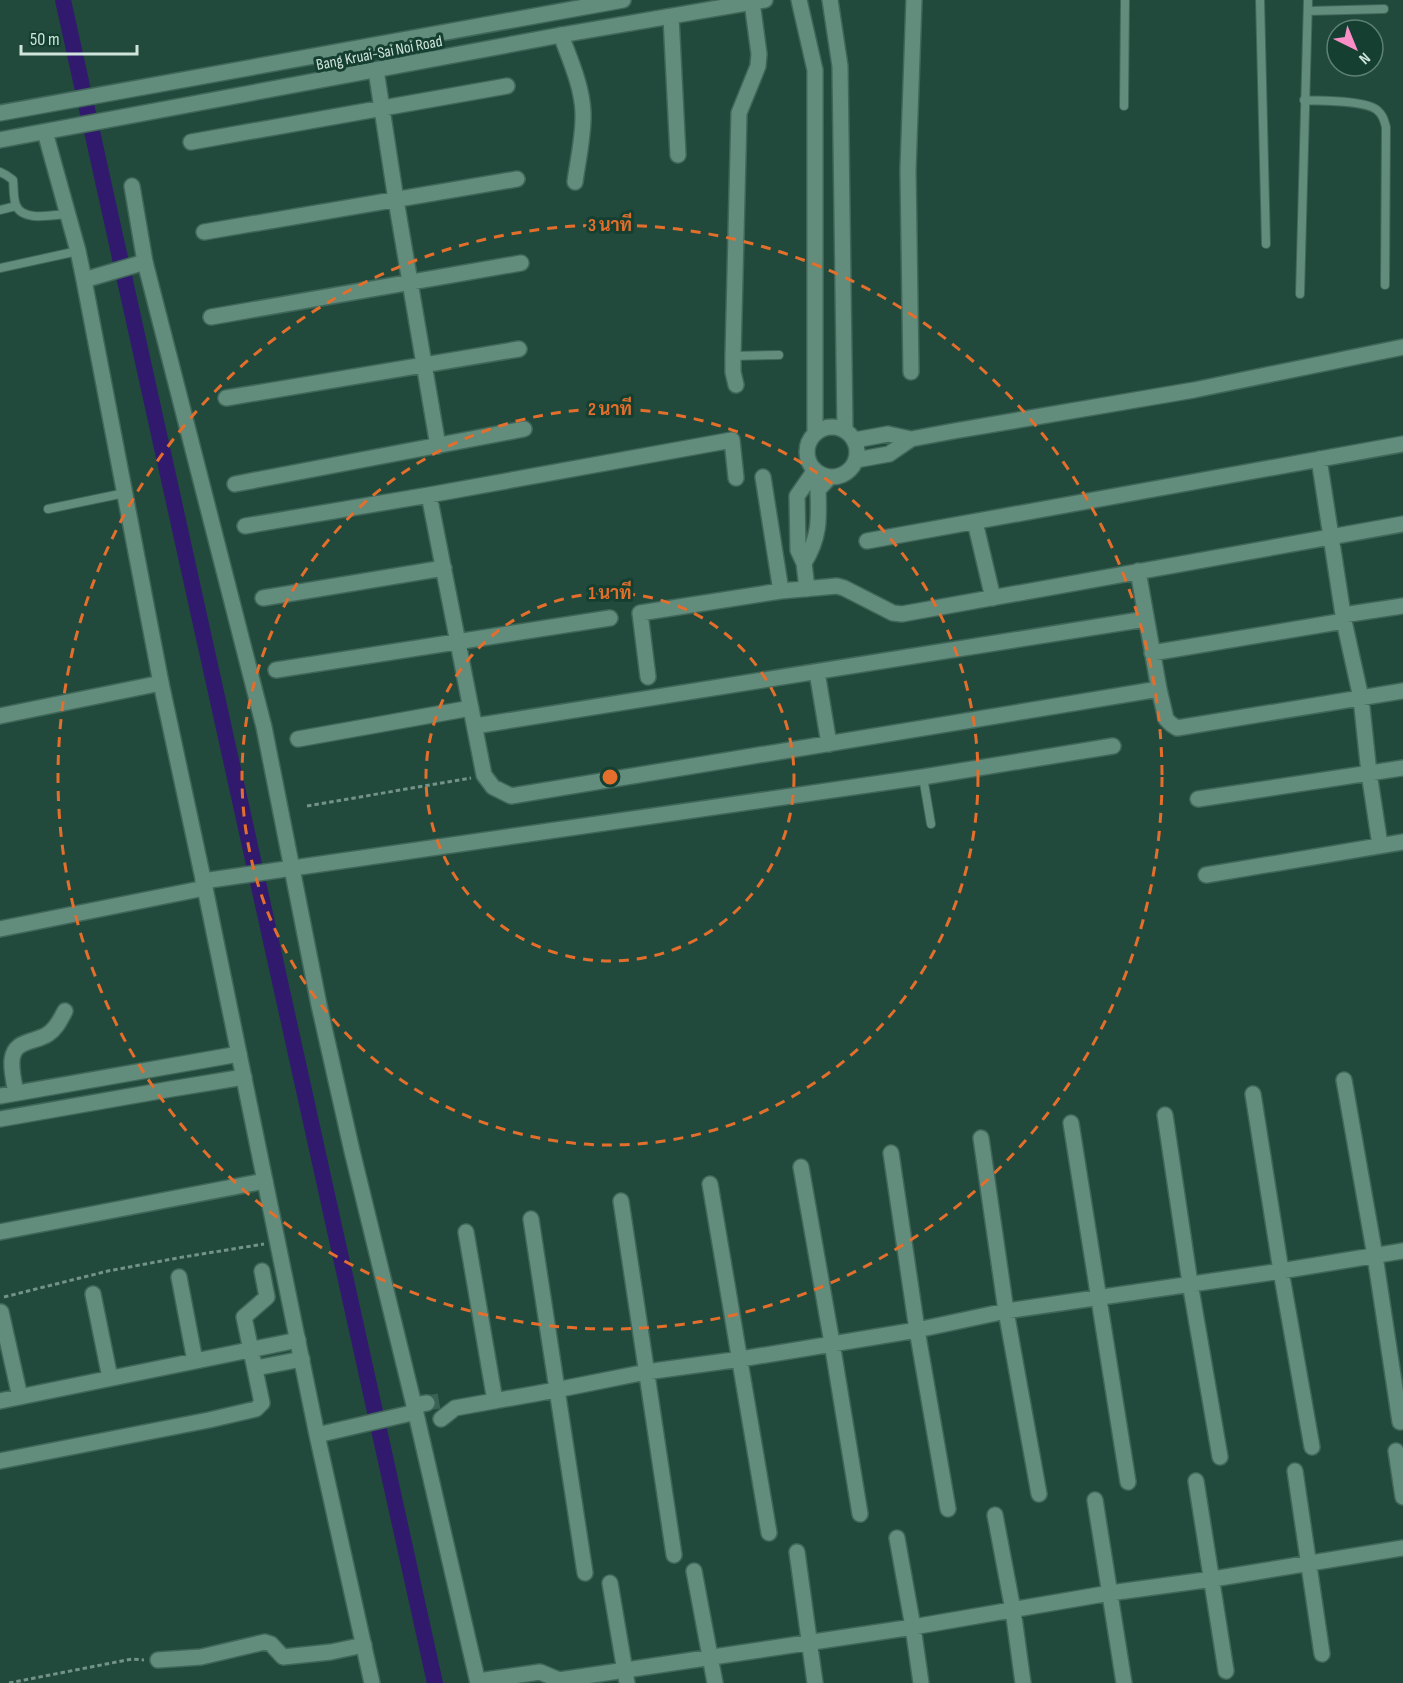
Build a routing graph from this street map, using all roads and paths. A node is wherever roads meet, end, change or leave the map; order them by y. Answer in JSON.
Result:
{"nodes":[{"id":1,"x":623,"y":0,"type":"edge"},
{"id":2,"x":799,"y":0,"type":"edge"},
{"id":3,"x":830,"y":0,"type":"edge"},
{"id":4,"x":914,"y":0,"type":"edge"},
{"id":5,"x":1125,"y":0,"type":"edge"},
{"id":6,"x":1260,"y":0,"type":"edge"},
{"id":7,"x":1308,"y":0,"type":"edge"},
{"id":8,"x":758,"y":1,"type":"edge"},
{"id":9,"x":602,"y":2,"type":"edge"},
{"id":10,"x":1384,"y":9,"type":"dead end"},
{"id":11,"x":1308,"y":11,"type":"junction"},
{"id":12,"x":671,"y":17,"type":"junction"},
{"id":13,"x":561,"y":35,"type":"junction"},
{"id":14,"x":840,"y":66,"type":"junction"},
{"id":15,"x":376,"y":70,"type":"junction"},
{"id":16,"x":815,"y":70,"type":"junction"},
{"id":17,"x":507,"y":86,"type":"dead end"},
{"id":18,"x":1304,"y":100,"type":"junction"},
{"id":19,"x":1124,"y":106,"type":"dead end"},
{"id":20,"x":382,"y":108,"type":"junction"},
{"id":21,"x":0,"y":113,"type":"edge"},
{"id":22,"x":45,"y":132,"type":"junction"},
{"id":23,"x":0,"y":140,"type":"edge"},
{"id":24,"x":191,"y":142,"type":"dead end"},
{"id":25,"x":678,"y":155,"type":"dead end"},
{"id":26,"x":0,"y":172,"type":"edge"},
{"id":27,"x":517,"y":179,"type":"dead end"},
{"id":28,"x":575,"y":182,"type":"dead end"},
{"id":29,"x":132,"y":186,"type":"dead end"},
{"id":30,"x":396,"y":200,"type":"junction"},
{"id":31,"x":16,"y":206,"type":"junction"},
{"id":32,"x":0,"y":210,"type":"edge"},
{"id":33,"x":67,"y":214,"type":"junction"},
{"id":34,"x":204,"y":232,"type":"dead end"},
{"id":35,"x":1266,"y":244,"type":"dead end"},
{"id":36,"x":78,"y":251,"type":"junction"},
{"id":37,"x":146,"y":262,"type":"junction"},
{"id":38,"x":521,"y":262,"type":"dead end"},
{"id":39,"x":0,"y":268,"type":"edge"},
{"id":40,"x":84,"y":280,"type":"junction"},
{"id":41,"x":410,"y":282,"type":"junction"},
{"id":42,"x":1386,"y":285,"type":"dead end"},
{"id":43,"x":1300,"y":294,"type":"dead end"},
{"id":44,"x":212,"y":317,"type":"dead end"},
{"id":45,"x":1403,"y":347,"type":"edge"},
{"id":46,"x":519,"y":349,"type":"dead end"},
{"id":47,"x":778,"y":355,"type":"dead end"},
{"id":48,"x":733,"y":356,"type":"junction"},
{"id":49,"x":424,"y":365,"type":"junction"},
{"id":50,"x":911,"y":372,"type":"dead end"},
{"id":51,"x":736,"y":385,"type":"dead end"},
{"id":52,"x":226,"y":398,"type":"dead end"},
{"id":53,"x":524,"y":429,"type":"dead end"},
{"id":54,"x":815,"y":434,"type":"junction"},
{"id":55,"x":850,"y":435,"type":"junction"},
{"id":56,"x":911,"y":439,"type":"junction"},
{"id":57,"x":1403,"y":444,"type":"edge"},
{"id":58,"x":438,"y":446,"type":"junction"},
{"id":59,"x":1319,"y":459,"type":"junction"},
{"id":60,"x":856,"y":460,"type":"junction"},
{"id":61,"x":815,"y":470,"type":"junction"},
{"id":62,"x":763,"y":477,"type":"dead end"},
{"id":63,"x":830,"y":477,"type":"junction"},
{"id":64,"x":736,"y":478,"type":"dead end"},
{"id":65,"x":235,"y":484,"type":"dead end"},
{"id":66,"x":125,"y":493,"type":"junction"},
{"id":67,"x":429,"y":495,"type":"junction"},
{"id":68,"x":48,"y":509,"type":"dead end"},
{"id":69,"x":975,"y":522,"type":"junction"},
{"id":70,"x":1403,"y":525,"type":"edge"},
{"id":71,"x":245,"y":526,"type":"dead end"},
{"id":72,"x":1331,"y":537,"type":"junction"},
{"id":73,"x":867,"y":541,"type":"dead end"},
{"id":74,"x":804,"y":563,"type":"junction"},
{"id":75,"x":444,"y":568,"type":"junction"},
{"id":76,"x":1138,"y":571,"type":"junction"},
{"id":77,"x":807,"y":589,"type":"junction"},
{"id":78,"x":781,"y":591,"type":"junction"},
{"id":79,"x":263,"y":598,"type":"dead end"},
{"id":80,"x":993,"y":598,"type":"junction"},
{"id":81,"x":1403,"y":606,"type":"edge"},
{"id":82,"x":610,"y":618,"type":"dead end"},
{"id":83,"x":1344,"y":618,"type":"junction"},
{"id":84,"x":1146,"y":619,"type":"junction"},
{"id":85,"x":458,"y":641,"type":"junction"},
{"id":86,"x":1152,"y":653,"type":"junction"},
{"id":87,"x":276,"y":670,"type":"dead end"},
{"id":88,"x":817,"y":672,"type":"junction"},
{"id":89,"x":648,"y":677,"type":"dead end"},
{"id":90,"x":161,"y":683,"type":"junction"},
{"id":91,"x":1159,"y":689,"type":"junction"},
{"id":92,"x":1403,"y":691,"type":"edge"},
{"id":93,"x":1361,"y":698,"type":"junction"},
{"id":94,"x":471,"y":708,"type":"junction"},
{"id":95,"x":0,"y":716,"type":"edge"},
{"id":96,"x":475,"y":726,"type":"junction"},
{"id":97,"x":298,"y":739,"type":"dead end"},
{"id":98,"x":829,"y":744,"type":"junction"},
{"id":99,"x":1113,"y":746,"type":"dead end"},
{"id":100,"x":1403,"y":768,"type":"edge"},
{"id":101,"x":1368,"y":773,"type":"junction"},
{"id":102,"x":484,"y":775,"type":"junction"},
{"id":103,"x":923,"y":777,"type":"junction"},
{"id":104,"x":1198,"y":799,"type":"dead end"},
{"id":105,"x":307,"y":806,"type":"dead end"},
{"id":106,"x":931,"y":824,"type":"dead end"},
{"id":107,"x":1403,"y":842,"type":"edge"},
{"id":108,"x":1380,"y":845,"type":"junction"},
{"id":109,"x":285,"y":868,"type":"junction"},
{"id":110,"x":1206,"y":875,"type":"dead end"},
{"id":111,"x":208,"y":883,"type":"junction"},
{"id":112,"x":0,"y":929,"type":"edge"},
{"id":113,"x":65,"y":1011,"type":"dead end"},
{"id":114,"x":239,"y":1054,"type":"junction"},
{"id":115,"x":244,"y":1077,"type":"junction"},
{"id":116,"x":1344,"y":1080,"type":"dead end"},
{"id":117,"x":16,"y":1093,"type":"junction"},
{"id":118,"x":1253,"y":1094,"type":"dead end"},
{"id":119,"x":0,"y":1096,"type":"edge"},
{"id":120,"x":1165,"y":1115,"type":"dead end"},
{"id":121,"x":0,"y":1119,"type":"edge"},
{"id":122,"x":1071,"y":1123,"type":"dead end"},
{"id":123,"x":981,"y":1138,"type":"dead end"},
{"id":124,"x":891,"y":1153,"type":"dead end"},
{"id":125,"x":801,"y":1167,"type":"dead end"},
{"id":126,"x":265,"y":1181,"type":"junction"},
{"id":127,"x":710,"y":1184,"type":"dead end"},
{"id":128,"x":621,"y":1201,"type":"dead end"},
{"id":129,"x":531,"y":1219,"type":"dead end"},
{"id":130,"x":0,"y":1232,"type":"edge"},
{"id":131,"x":466,"y":1232,"type":"dead end"},
{"id":132,"x":278,"y":1242,"type":"junction"},
{"id":133,"x":1403,"y":1251,"type":"edge"},
{"id":134,"x":1375,"y":1256,"type":"junction"},
{"id":135,"x":262,"y":1271,"type":"dead end"},
{"id":136,"x":1281,"y":1271,"type":"junction"},
{"id":137,"x":179,"y":1277,"type":"dead end"},
{"id":138,"x":1190,"y":1283,"type":"junction"},
{"id":139,"x":93,"y":1294,"type":"dead end"},
{"id":140,"x":1099,"y":1298,"type":"junction"},
{"id":141,"x":0,"y":1305,"type":"edge"},
{"id":142,"x":1006,"y":1311,"type":"junction"},
{"id":143,"x":917,"y":1330,"type":"junction"},
{"id":144,"x":298,"y":1340,"type":"junction"},
{"id":145,"x":832,"y":1343,"type":"junction"},
{"id":146,"x":251,"y":1349,"type":"junction"},
{"id":147,"x":302,"y":1359,"type":"junction"},
{"id":148,"x":741,"y":1359,"type":"junction"},
{"id":149,"x":195,"y":1360,"type":"junction"},
{"id":150,"x":256,"y":1368,"type":"junction"},
{"id":151,"x":646,"y":1372,"type":"junction"},
{"id":152,"x":110,"y":1378,"type":"junction"},
{"id":153,"x":556,"y":1390,"type":"junction"},
{"id":154,"x":20,"y":1397,"type":"junction"},
{"id":155,"x":0,"y":1401,"type":"edge"},
{"id":156,"x":495,"y":1401,"type":"junction"},
{"id":157,"x":424,"y":1412,"type":"junction"},
{"id":158,"x":1400,"y":1422,"type":"dead end"},
{"id":159,"x":317,"y":1436,"type":"junction"},
{"id":160,"x":1312,"y":1447,"type":"dead end"},
{"id":161,"x":1396,"y":1451,"type":"dead end"},
{"id":162,"x":1220,"y":1457,"type":"dead end"},
{"id":163,"x":0,"y":1461,"type":"edge"},
{"id":164,"x":1295,"y":1471,"type":"dead end"},
{"id":165,"x":1196,"y":1481,"type":"dead end"},
{"id":166,"x":1128,"y":1482,"type":"dead end"},
{"id":167,"x":1039,"y":1494,"type":"dead end"},
{"id":168,"x":1403,"y":1497,"type":"edge"},
{"id":169,"x":1095,"y":1500,"type":"dead end"},
{"id":170,"x":948,"y":1509,"type":"dead end"},
{"id":171,"x":860,"y":1514,"type":"dead end"},
{"id":172,"x":995,"y":1515,"type":"dead end"},
{"id":173,"x":769,"y":1533,"type":"dead end"},
{"id":174,"x":897,"y":1538,"type":"dead end"},
{"id":175,"x":1403,"y":1548,"type":"edge"},
{"id":176,"x":797,"y":1552,"type":"dead end"},
{"id":177,"x":674,"y":1555,"type":"dead end"},
{"id":178,"x":1309,"y":1563,"type":"junction"},
{"id":179,"x":694,"y":1571,"type":"dead end"},
{"id":180,"x":585,"y":1573,"type":"dead end"},
{"id":181,"x":1213,"y":1580,"type":"junction"},
{"id":182,"x":610,"y":1583,"type":"dead end"},
{"id":183,"x":1110,"y":1593,"type":"junction"},
{"id":184,"x":1013,"y":1610,"type":"junction"},
{"id":185,"x":913,"y":1627,"type":"junction"},
{"id":186,"x":809,"y":1643,"type":"junction"},
{"id":187,"x":364,"y":1645,"type":"junction"},
{"id":188,"x":1322,"y":1654,"type":"dead end"},
{"id":189,"x":710,"y":1658,"type":"junction"},
{"id":190,"x":158,"y":1660,"type":"joint"},
{"id":191,"x":1226,"y":1671,"type":"dead end"},
{"id":192,"x":627,"y":1677,"type":"edge"},
{"id":193,"x":557,"y":1681,"type":"edge"},
{"id":194,"x":478,"y":1682,"type":"edge"},
{"id":195,"x":9,"y":1683,"type":"edge"},
{"id":196,"x":372,"y":1683,"type":"edge"},
{"id":197,"x":714,"y":1683,"type":"edge"},
{"id":198,"x":815,"y":1683,"type":"edge"},
{"id":199,"x":921,"y":1683,"type":"edge"},
{"id":200,"x":1023,"y":1683,"type":"edge"},
{"id":201,"x":1124,"y":1683,"type":"edge"}],
"edges":[{"from":1,"to":9,"type":"street","name":"Bang Kruai-Sai Noi Road"},
{"from":2,"to":16,"type":"street"},
{"from":3,"to":14,"type":"street"},
{"from":4,"to":50,"type":"street"},
{"from":5,"to":19,"type":"lane"},
{"from":6,"to":35,"type":"lane"},
{"from":7,"to":11,"type":"lane"},
{"from":8,"to":12,"type":"street","name":"Bang Kruai-Sai Noi Road"},
{"from":8,"to":48,"type":"street"},
{"from":9,"to":21,"type":"street","name":"Bang Kruai-Sai Noi Road"},
{"from":10,"to":11,"type":"lane"},
{"from":11,"to":18,"type":"lane"},
{"from":12,"to":13,"type":"street","name":"Bang Kruai-Sai Noi Road"},
{"from":12,"to":25,"type":"street"},
{"from":13,"to":15,"type":"street","name":"Bang Kruai-Sai Noi Road"},
{"from":13,"to":28,"type":"street"},
{"from":14,"to":16,"type":"street"},
{"from":14,"to":55,"type":"street"},
{"from":15,"to":20,"type":"street"},
{"from":15,"to":22,"type":"street","name":"Bang Kruai-Sai Noi Road"},
{"from":16,"to":54,"type":"street"},
{"from":17,"to":20,"type":"street"},
{"from":18,"to":42,"type":"lane"},
{"from":18,"to":43,"type":"lane"},
{"from":20,"to":24,"type":"street"},
{"from":20,"to":30,"type":"street"},
{"from":22,"to":23,"type":"street","name":"Bang Kruai-Sai Noi Road"},
{"from":22,"to":33,"type":"street"},
{"from":26,"to":31,"type":"lane"},
{"from":27,"to":30,"type":"street"},
{"from":29,"to":37,"type":"street"},
{"from":30,"to":34,"type":"street"},
{"from":30,"to":41,"type":"street"},
{"from":31,"to":32,"type":"lane"},
{"from":31,"to":33,"type":"lane"},
{"from":33,"to":36,"type":"street"},
{"from":36,"to":39,"type":"lane"},
{"from":36,"to":40,"type":"street"},
{"from":37,"to":40,"type":"street"},
{"from":37,"to":109,"type":"street"},
{"from":38,"to":41,"type":"street"},
{"from":40,"to":66,"type":"street"},
{"from":41,"to":44,"type":"street"},
{"from":41,"to":49,"type":"street"},
{"from":45,"to":56,"type":"street"},
{"from":46,"to":49,"type":"street"},
{"from":47,"to":48,"type":"lane"},
{"from":48,"to":51,"type":"street"},
{"from":49,"to":52,"type":"street"},
{"from":49,"to":58,"type":"street"},
{"from":53,"to":58,"type":"street"},
{"from":54,"to":55,"type":"street"},
{"from":54,"to":61,"type":"street"},
{"from":55,"to":56,"type":"street"},
{"from":55,"to":60,"type":"street"},
{"from":56,"to":60,"type":"street"},
{"from":57,"to":59,"type":"street"},
{"from":58,"to":65,"type":"street"},
{"from":59,"to":69,"type":"street"},
{"from":59,"to":72,"type":"street"},
{"from":60,"to":63,"type":"street"},
{"from":61,"to":63,"type":"street"},
{"from":61,"to":74,"type":"street"},
{"from":62,"to":78,"type":"street"},
{"from":63,"to":74,"type":"street"},
{"from":64,"to":67,"type":"street"},
{"from":66,"to":68,"type":"lane"},
{"from":66,"to":90,"type":"street"},
{"from":67,"to":71,"type":"street"},
{"from":67,"to":75,"type":"street"},
{"from":69,"to":73,"type":"street"},
{"from":69,"to":80,"type":"street"},
{"from":70,"to":72,"type":"street"},
{"from":72,"to":76,"type":"street"},
{"from":72,"to":83,"type":"street"},
{"from":74,"to":77,"type":"street"},
{"from":75,"to":79,"type":"street"},
{"from":75,"to":85,"type":"street"},
{"from":76,"to":80,"type":"street"},
{"from":76,"to":84,"type":"street"},
{"from":77,"to":78,"type":"street"},
{"from":77,"to":80,"type":"street"},
{"from":78,"to":89,"type":"street"},
{"from":81,"to":83,"type":"street"},
{"from":82,"to":85,"type":"street"},
{"from":83,"to":86,"type":"street"},
{"from":83,"to":93,"type":"street"},
{"from":84,"to":86,"type":"street"},
{"from":84,"to":88,"type":"street"},
{"from":85,"to":87,"type":"street"},
{"from":85,"to":94,"type":"street"},
{"from":86,"to":91,"type":"street"},
{"from":88,"to":96,"type":"street"},
{"from":88,"to":98,"type":"street"},
{"from":90,"to":95,"type":"street"},
{"from":90,"to":111,"type":"street"},
{"from":91,"to":93,"type":"street"},
{"from":91,"to":98,"type":"street"},
{"from":92,"to":93,"type":"street"},
{"from":93,"to":101,"type":"street"},
{"from":94,"to":96,"type":"street"},
{"from":94,"to":97,"type":"street"},
{"from":96,"to":102,"type":"street"},
{"from":98,"to":102,"type":"street"},
{"from":99,"to":103,"type":"street"},
{"from":100,"to":101,"type":"street"},
{"from":101,"to":104,"type":"street"},
{"from":101,"to":108,"type":"street"},
{"from":102,"to":105,"type":"path"},
{"from":103,"to":106,"type":"lane"},
{"from":103,"to":109,"type":"street"},
{"from":107,"to":108,"type":"street"},
{"from":108,"to":110,"type":"street"},
{"from":109,"to":111,"type":"street"},
{"from":109,"to":157,"type":"street"},
{"from":111,"to":112,"type":"street"},
{"from":111,"to":114,"type":"street"},
{"from":113,"to":117,"type":"street"},
{"from":114,"to":115,"type":"street"},
{"from":114,"to":117,"type":"street"},
{"from":115,"to":121,"type":"street"},
{"from":115,"to":126,"type":"street"},
{"from":116,"to":134,"type":"street"},
{"from":117,"to":119,"type":"street"},
{"from":118,"to":136,"type":"street"},
{"from":120,"to":138,"type":"street"},
{"from":122,"to":140,"type":"street"},
{"from":123,"to":142,"type":"street"},
{"from":124,"to":143,"type":"street"},
{"from":125,"to":145,"type":"street"},
{"from":126,"to":130,"type":"street"},
{"from":126,"to":132,"type":"street"},
{"from":127,"to":148,"type":"street"},
{"from":128,"to":151,"type":"street"},
{"from":129,"to":153,"type":"street"},
{"from":131,"to":156,"type":"street"},
{"from":132,"to":141,"type":"path"},
{"from":132,"to":144,"type":"street"},
{"from":133,"to":134,"type":"street"},
{"from":134,"to":136,"type":"street"},
{"from":134,"to":158,"type":"street"},
{"from":135,"to":146,"type":"street"},
{"from":136,"to":138,"type":"street"},
{"from":136,"to":160,"type":"street"},
{"from":137,"to":149,"type":"street"},
{"from":138,"to":140,"type":"street"},
{"from":138,"to":162,"type":"street"},
{"from":139,"to":152,"type":"street"},
{"from":140,"to":142,"type":"street"},
{"from":140,"to":166,"type":"street"},
{"from":141,"to":154,"type":"street"},
{"from":142,"to":143,"type":"street"},
{"from":142,"to":167,"type":"street"},
{"from":143,"to":145,"type":"street"},
{"from":143,"to":170,"type":"street"},
{"from":144,"to":146,"type":"street"},
{"from":144,"to":147,"type":"street"},
{"from":145,"to":148,"type":"street"},
{"from":145,"to":171,"type":"street"},
{"from":146,"to":149,"type":"street"},
{"from":146,"to":150,"type":"street"},
{"from":147,"to":150,"type":"street"},
{"from":147,"to":159,"type":"street"},
{"from":148,"to":151,"type":"street"},
{"from":148,"to":173,"type":"street"},
{"from":149,"to":152,"type":"street"},
{"from":150,"to":163,"type":"street"},
{"from":151,"to":153,"type":"street"},
{"from":151,"to":177,"type":"street"},
{"from":152,"to":154,"type":"street"},
{"from":153,"to":156,"type":"street"},
{"from":153,"to":180,"type":"street"},
{"from":154,"to":155,"type":"street"},
{"from":156,"to":157,"type":"street"},
{"from":157,"to":159,"type":"street"},
{"from":157,"to":194,"type":"street"},
{"from":159,"to":187,"type":"street"},
{"from":161,"to":168,"type":"street"},
{"from":164,"to":178,"type":"street"},
{"from":165,"to":181,"type":"street"},
{"from":169,"to":183,"type":"street"},
{"from":172,"to":184,"type":"street"},
{"from":174,"to":185,"type":"street"},
{"from":175,"to":178,"type":"street"},
{"from":176,"to":186,"type":"street"},
{"from":178,"to":181,"type":"street"},
{"from":178,"to":188,"type":"street"},
{"from":179,"to":189,"type":"street"},
{"from":181,"to":183,"type":"street"},
{"from":181,"to":191,"type":"street"},
{"from":182,"to":192,"type":"street"},
{"from":183,"to":184,"type":"street"},
{"from":183,"to":201,"type":"street"},
{"from":184,"to":185,"type":"street"},
{"from":184,"to":200,"type":"street"},
{"from":185,"to":186,"type":"street"},
{"from":185,"to":199,"type":"street"},
{"from":186,"to":189,"type":"street"},
{"from":186,"to":198,"type":"street"},
{"from":187,"to":190,"type":"street"},
{"from":187,"to":196,"type":"street"},
{"from":189,"to":192,"type":"street"},
{"from":189,"to":197,"type":"street"},
{"from":190,"to":195,"type":"path"},
{"from":192,"to":193,"type":"street"},
{"from":193,"to":194,"type":"street"}]}
